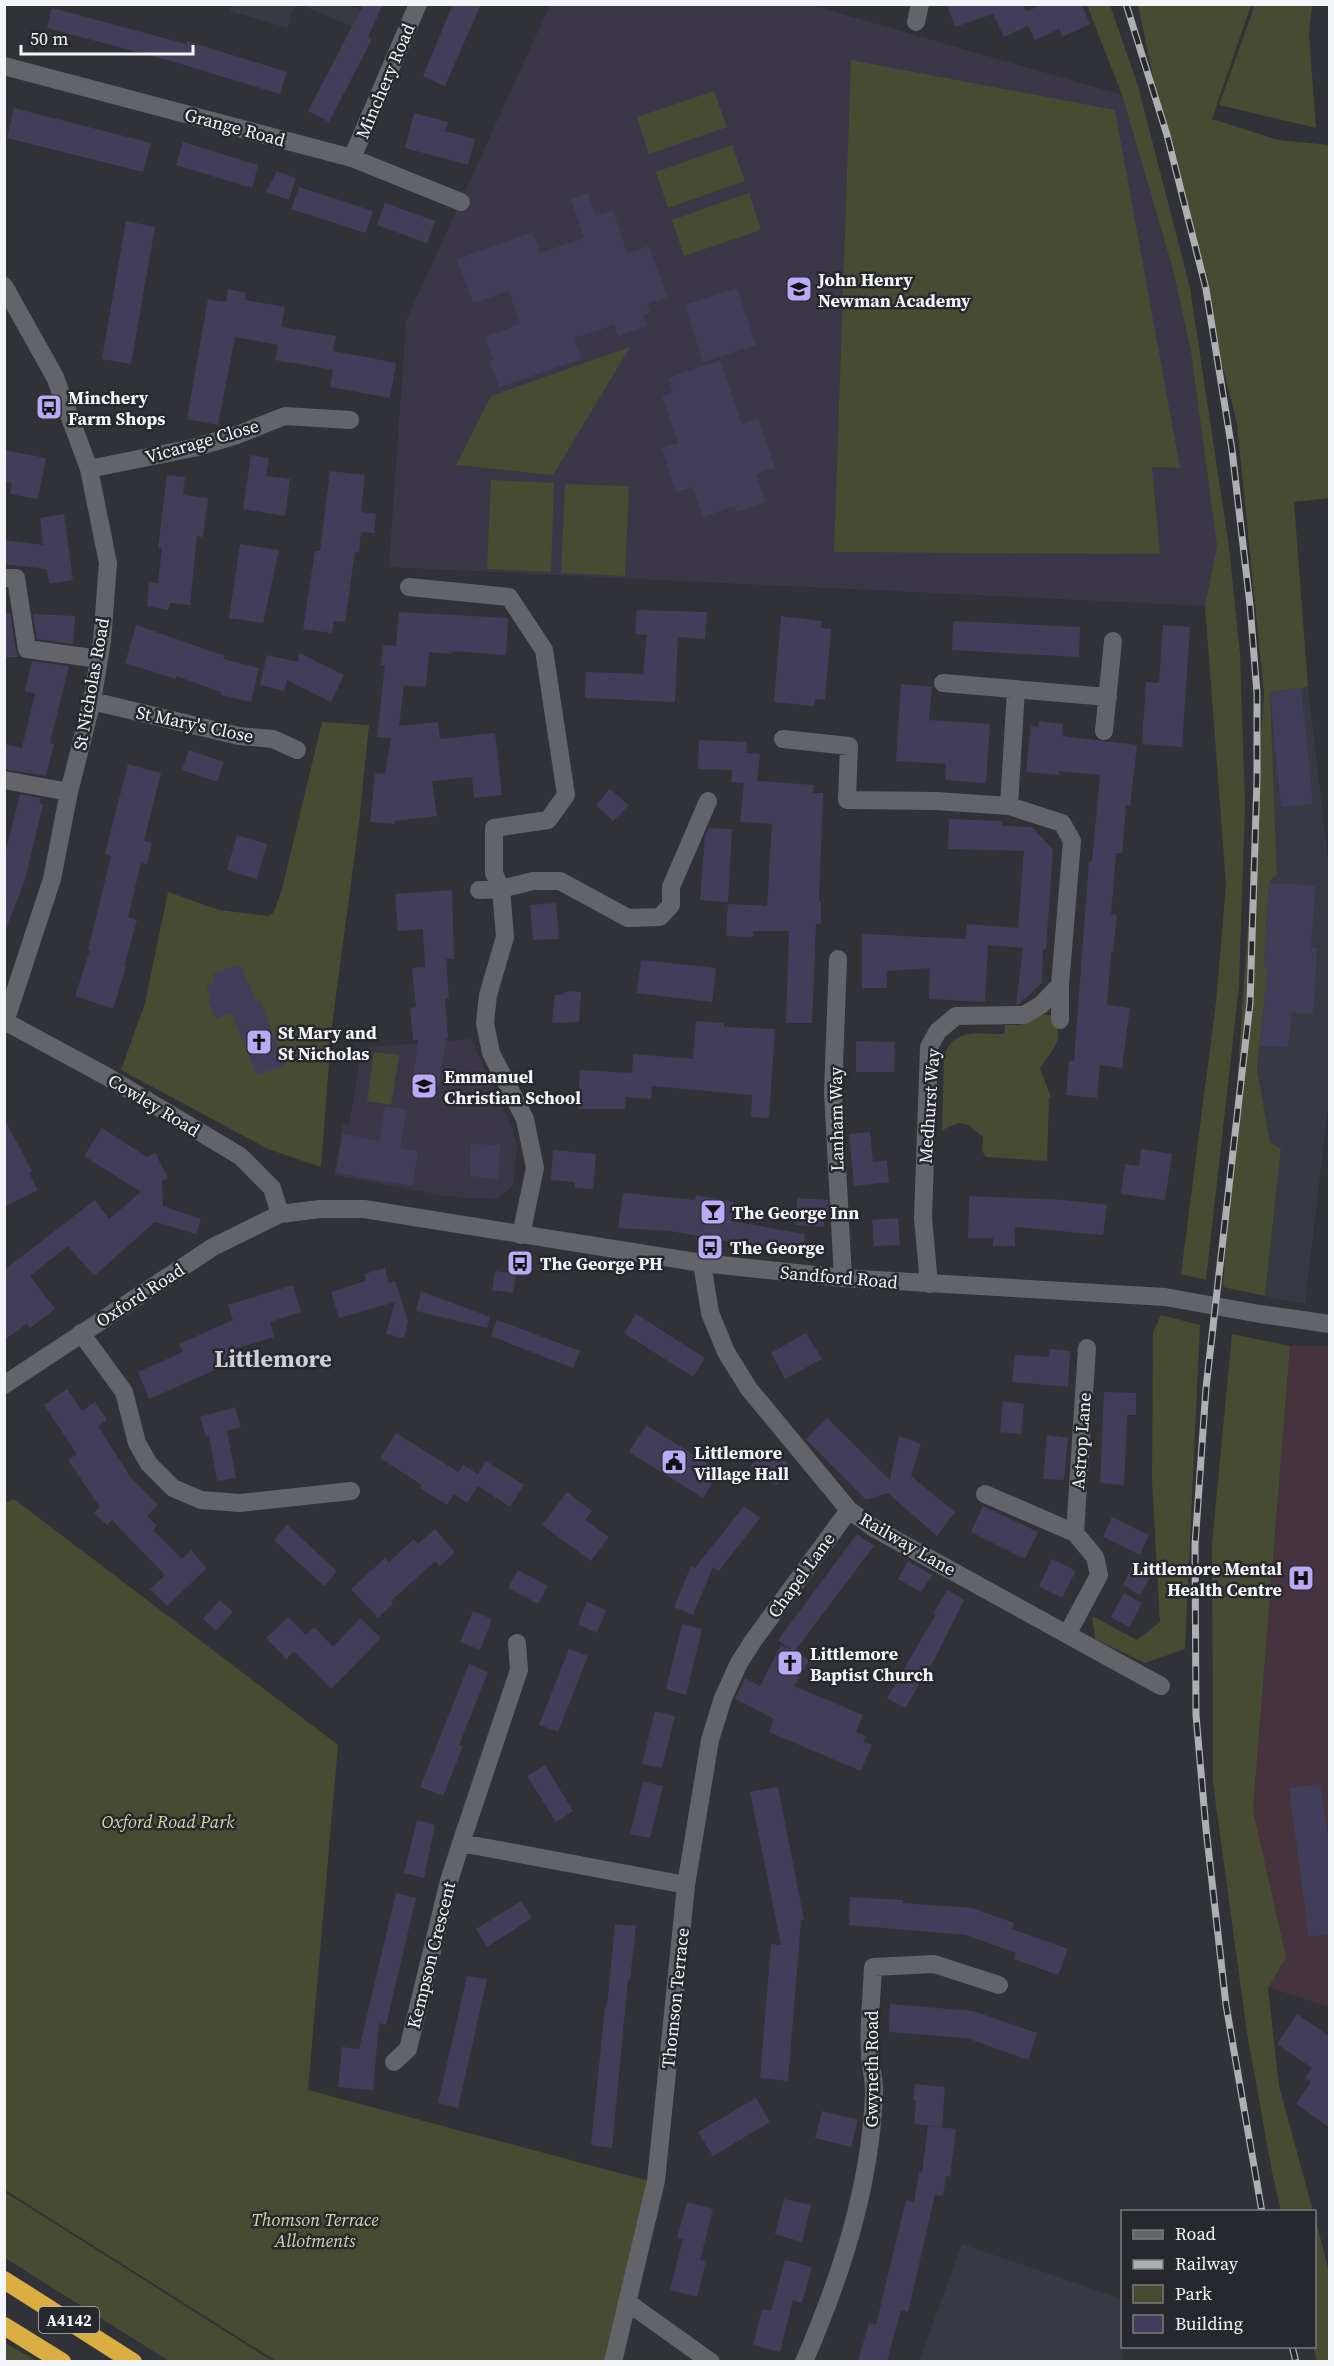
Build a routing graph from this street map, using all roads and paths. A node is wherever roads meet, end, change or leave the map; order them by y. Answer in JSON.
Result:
{"nodes":[{"id":1,"x":418,"y":4,"type":"edge"},
{"id":2,"x":4,"y":66,"type":"edge"},
{"id":3,"x":352,"y":158,"type":"junction"},
{"id":4,"x":461,"y":202,"type":"dead end"},
{"id":5,"x":4,"y":286,"type":"edge"},
{"id":6,"x":350,"y":420,"type":"dead end"},
{"id":7,"x":89,"y":469,"type":"junction"},
{"id":8,"x":4,"y":578,"type":"edge"},
{"id":9,"x":409,"y":587,"type":"dead end"},
{"id":10,"x":1113,"y":641,"type":"dead end"},
{"id":11,"x":99,"y":659,"type":"junction"},
{"id":12,"x":943,"y":683,"type":"dead end"},
{"id":13,"x":1016,"y":689,"type":"junction"},
{"id":14,"x":1108,"y":697,"type":"junction"},
{"id":15,"x":92,"y":701,"type":"junction"},
{"id":16,"x":1104,"y":731,"type":"dead end"},
{"id":17,"x":783,"y":739,"type":"dead end"},
{"id":18,"x":297,"y":750,"type":"dead end"},
{"id":19,"x":4,"y":780,"type":"edge"},
{"id":20,"x":69,"y":792,"type":"junction"},
{"id":21,"x":708,"y":801,"type":"dead end"},
{"id":22,"x":1009,"y":806,"type":"junction"},
{"id":23,"x":501,"y":889,"type":"junction"},
{"id":24,"x":480,"y":890,"type":"dead end"},
{"id":25,"x":838,"y":959,"type":"dead end"},
{"id":26,"x":1060,"y":986,"type":"junction"},
{"id":27,"x":1060,"y":1020,"type":"dead end"},
{"id":28,"x":5,"y":1021,"type":"edge"},
{"id":29,"x":280,"y":1214,"type":"junction"},
{"id":30,"x":521,"y":1235,"type":"junction"},
{"id":31,"x":702,"y":1263,"type":"junction"},
{"id":32,"x":843,"y":1278,"type":"junction"},
{"id":33,"x":929,"y":1284,"type":"junction"},
{"id":34,"x":1329,"y":1324,"type":"edge"},
{"id":35,"x":81,"y":1333,"type":"junction"},
{"id":36,"x":1087,"y":1348,"type":"dead end"},
{"id":37,"x":4,"y":1385,"type":"edge"},
{"id":38,"x":351,"y":1491,"type":"dead end"},
{"id":39,"x":985,"y":1494,"type":"dead end"},
{"id":40,"x":849,"y":1510,"type":"junction"},
{"id":41,"x":1075,"y":1533,"type":"junction"},
{"id":42,"x":1068,"y":1633,"type":"junction"},
{"id":43,"x":753,"y":1641,"type":"joint"},
{"id":44,"x":518,"y":1643,"type":"dead end"},
{"id":45,"x":1161,"y":1686,"type":"dead end"},
{"id":46,"x":461,"y":1843,"type":"junction"},
{"id":47,"x":686,"y":1885,"type":"junction"},
{"id":48,"x":999,"y":1985,"type":"dead end"},
{"id":49,"x":394,"y":2062,"type":"dead end"},
{"id":50,"x":4,"y":2280,"type":"edge"},
{"id":51,"x":627,"y":2302,"type":"junction"},
{"id":52,"x":4,"y":2326,"type":"edge"},
{"id":53,"x":62,"y":2361,"type":"edge"},
{"id":54,"x":133,"y":2361,"type":"edge"},
{"id":55,"x":613,"y":2361,"type":"edge"},
{"id":56,"x":711,"y":2361,"type":"edge"},
{"id":57,"x":804,"y":2361,"type":"edge"}],
"edges":[{"from":1,"to":3,"type":"street","name":"Minchery Road"},
{"from":2,"to":3,"type":"street","name":"Grange Road"},
{"from":3,"to":4,"type":"street","name":"Grange Road"},
{"from":5,"to":7,"type":"street","name":"St Nicholas Road"},
{"from":6,"to":7,"type":"street","name":"Vicarage Close"},
{"from":7,"to":11,"type":"street","name":"St Nicholas Road"},
{"from":8,"to":11,"type":"street"},
{"from":9,"to":23,"type":"street"},
{"from":10,"to":14,"type":"street"},
{"from":11,"to":15,"type":"street","name":"St Nicholas Road"},
{"from":12,"to":13,"type":"street"},
{"from":13,"to":14,"type":"street"},
{"from":13,"to":22,"type":"street"},
{"from":14,"to":16,"type":"street"},
{"from":15,"to":18,"type":"street","name":"St Mary's Close"},
{"from":15,"to":20,"type":"street","name":"St Nicholas Road"},
{"from":17,"to":22,"type":"street"},
{"from":19,"to":20,"type":"street"},
{"from":20,"to":28,"type":"street","name":"St Nicholas Road"},
{"from":21,"to":23,"type":"street"},
{"from":22,"to":26,"type":"street"},
{"from":23,"to":24,"type":"street"},
{"from":23,"to":30,"type":"street"},
{"from":25,"to":32,"type":"street","name":"Lanham Way"},
{"from":26,"to":27,"type":"street"},
{"from":26,"to":33,"type":"street","name":"Medhurst Way"},
{"from":28,"to":29,"type":"street","name":"Cowley Road"},
{"from":29,"to":30,"type":"street","name":"Sandford Road"},
{"from":29,"to":35,"type":"street","name":"Oxford Road"},
{"from":30,"to":31,"type":"street","name":"Sandford Road"},
{"from":31,"to":32,"type":"street","name":"Sandford Road"},
{"from":31,"to":40,"type":"street","name":"Railway Lane"},
{"from":32,"to":33,"type":"street","name":"Sandford Road"},
{"from":33,"to":34,"type":"street","name":"Sandford Road"},
{"from":35,"to":37,"type":"street","name":"Oxford Road"},
{"from":35,"to":38,"type":"street"},
{"from":36,"to":41,"type":"street","name":"Astrop Lane"},
{"from":39,"to":41,"type":"street"},
{"from":40,"to":42,"type":"street","name":"Railway Lane"},
{"from":40,"to":43,"type":"street","name":"Chapel Lane"},
{"from":41,"to":42,"type":"street"},
{"from":42,"to":45,"type":"street","name":"Railway Lane"},
{"from":43,"to":47,"type":"street","name":"Thomson Terrace"},
{"from":44,"to":46,"type":"street","name":"Kempson Crescent"},
{"from":46,"to":47,"type":"street"},
{"from":46,"to":49,"type":"street","name":"Kempson Crescent"},
{"from":47,"to":51,"type":"street","name":"Thomson Terrace"},
{"from":48,"to":57,"type":"street","name":"Gwyneth Road"},
{"from":50,"to":54,"type":"highway","number":"A4142"},
{"from":51,"to":55,"type":"street","name":"Thomson Terrace"},
{"from":51,"to":56,"type":"street"},
{"from":52,"to":53,"type":"highway","number":"A4142"}]}
